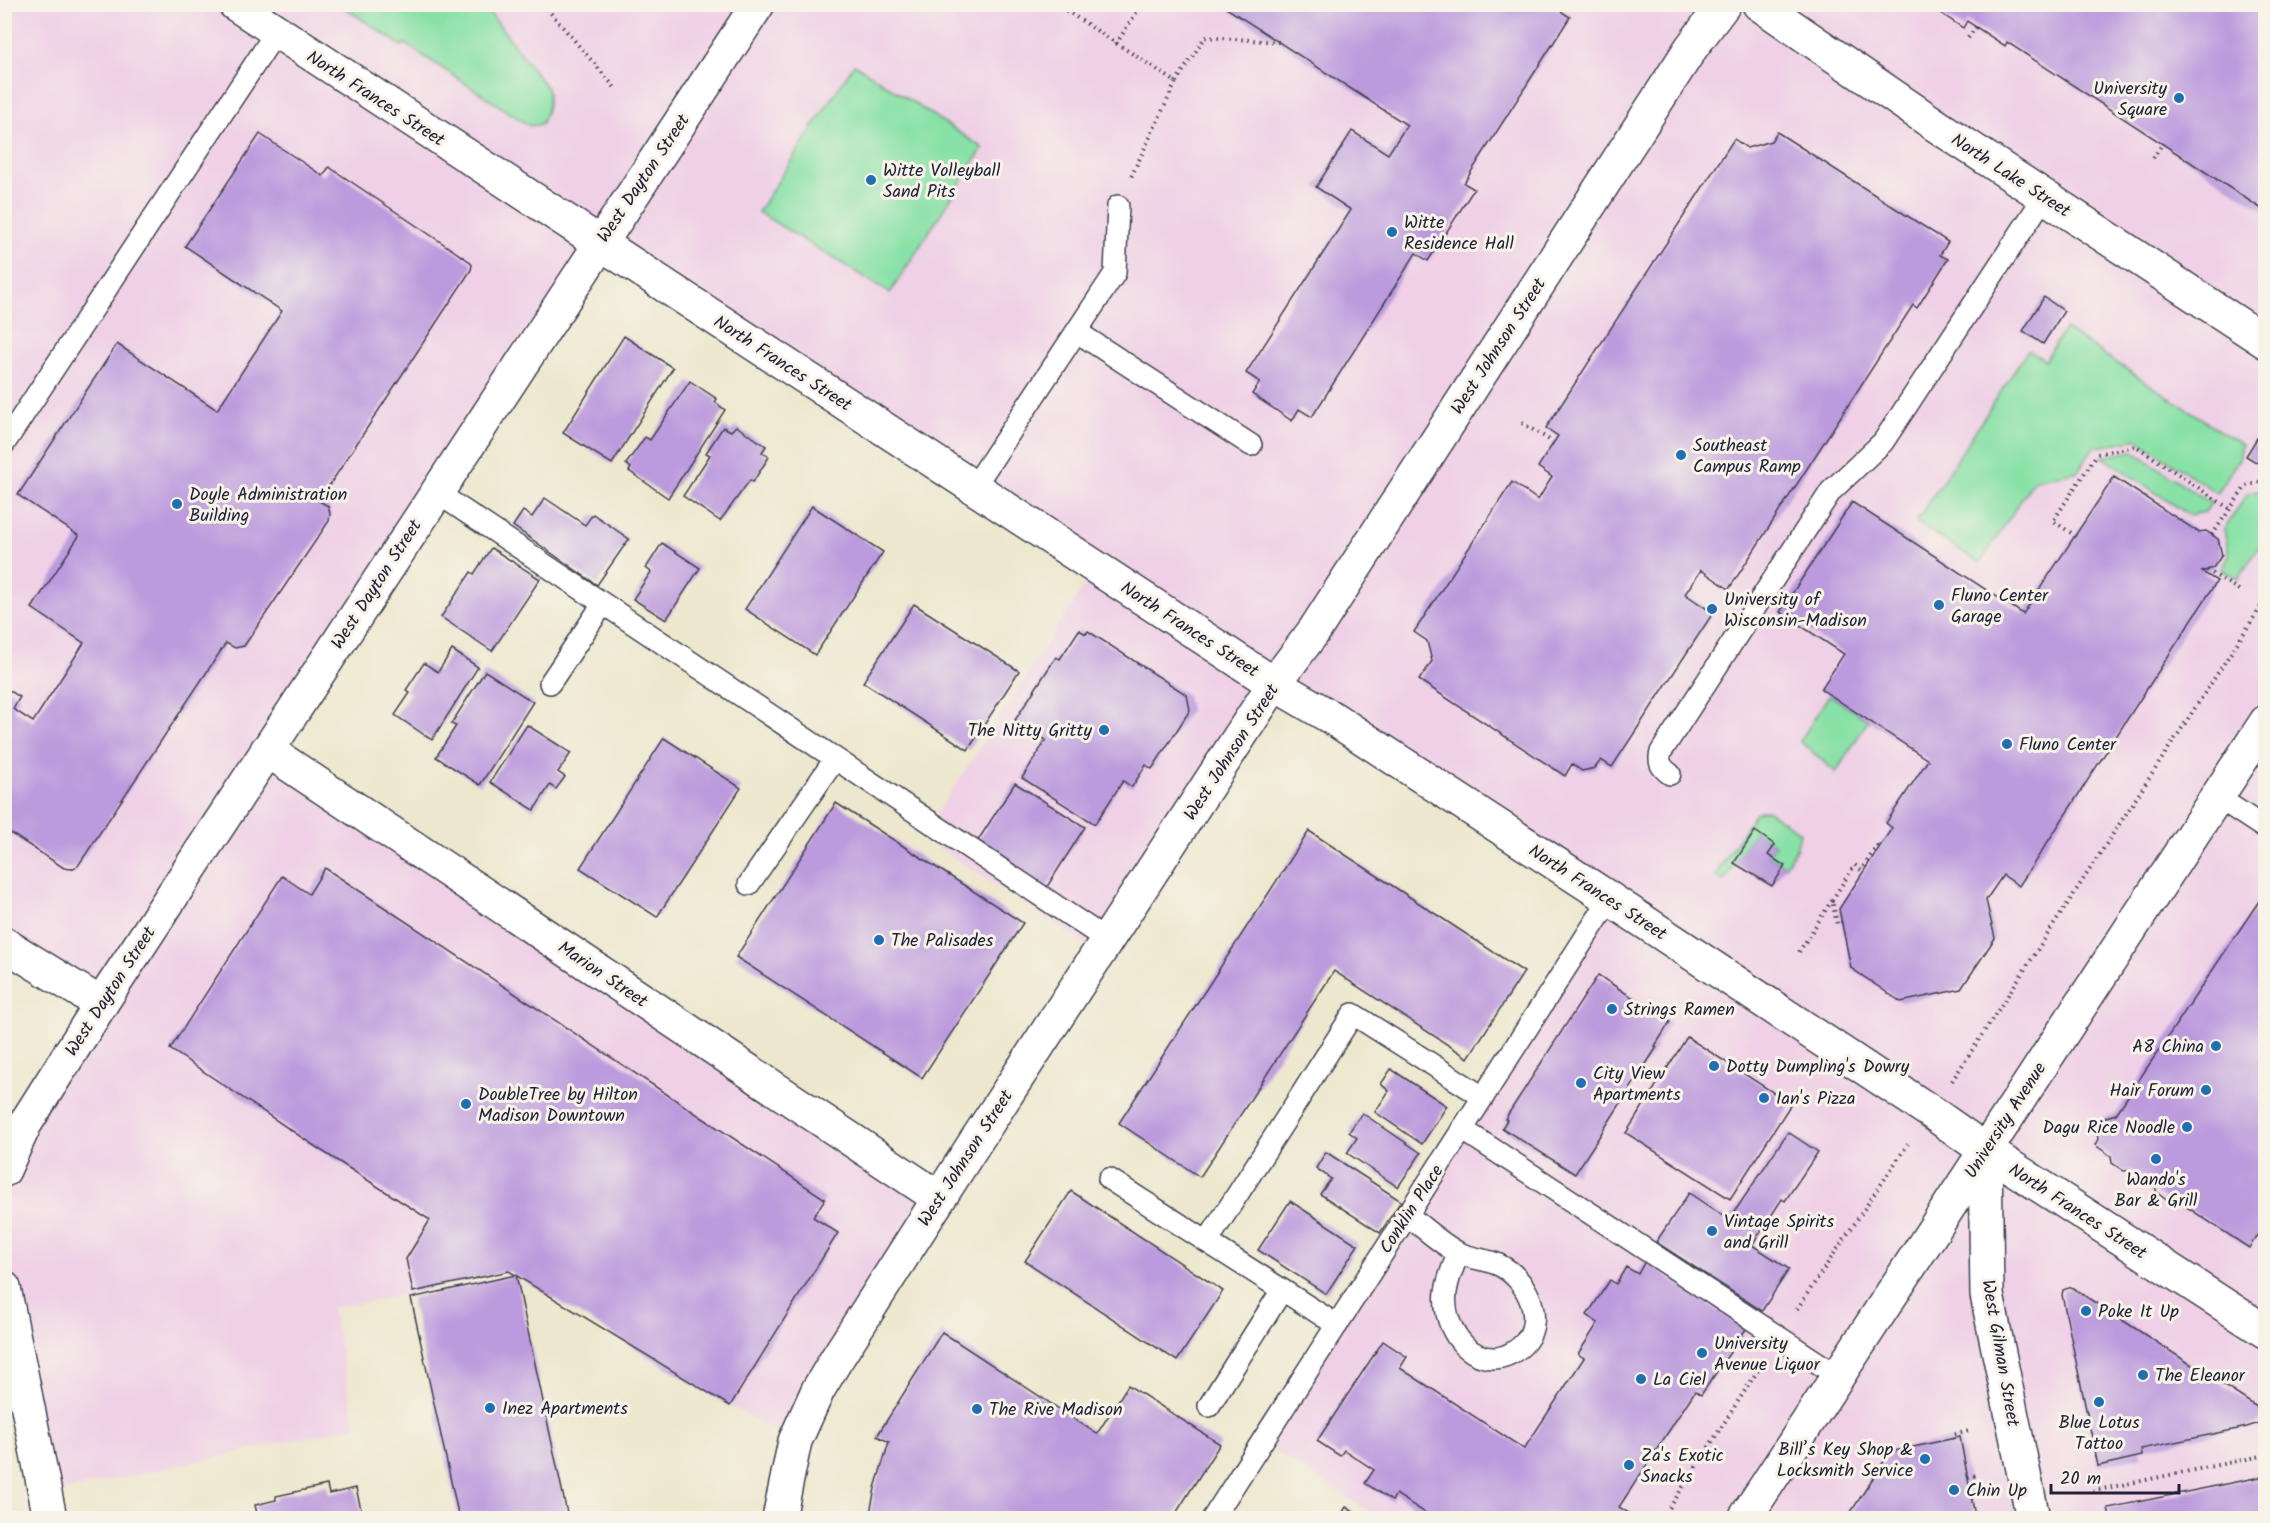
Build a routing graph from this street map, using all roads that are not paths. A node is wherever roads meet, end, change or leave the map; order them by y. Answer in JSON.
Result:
{"nodes":[{"id":1,"x":235,"y":4,"type":"edge"},
{"id":2,"x":758,"y":4,"type":"edge"},
{"id":3,"x":1724,"y":4,"type":"edge"},
{"id":4,"x":1759,"y":4,"type":"edge"},
{"id":5,"x":276,"y":32,"type":"junction"},
{"id":6,"x":2044,"y":197,"type":"junction"},
{"id":7,"x":1118,"y":206,"type":"road end"},
{"id":8,"x":599,"y":243,"type":"junction"},
{"id":9,"x":1077,"y":332,"type":"junction"},
{"id":10,"x":2265,"y":342,"type":"edge"},
{"id":11,"x":4,"y":444,"type":"edge"},
{"id":12,"x":1251,"y":445,"type":"dead end"},
{"id":13,"x":974,"y":487,"type":"junction"},
{"id":14,"x":436,"y":492,"type":"junction"},
{"id":15,"x":603,"y":604,"type":"junction"},
{"id":16,"x":550,"y":683,"type":"dead end"},
{"id":17,"x":1274,"y":684,"type":"junction"},
{"id":18,"x":2265,"y":722,"type":"edge"},
{"id":19,"x":267,"y":750,"type":"junction"},
{"id":20,"x":834,"y":759,"type":"junction"},
{"id":21,"x":1670,"y":774,"type":"dead end"},
{"id":22,"x":2216,"y":796,"type":"junction"},
{"id":23,"x":2265,"y":829,"type":"edge"},
{"id":24,"x":749,"y":884,"type":"dead end"},
{"id":25,"x":1610,"y":899,"type":"junction"},
{"id":26,"x":1107,"y":940,"type":"junction"},
{"id":27,"x":4,"y":944,"type":"edge"},
{"id":28,"x":101,"y":1004,"type":"junction"},
{"id":29,"x":1483,"y":1098,"type":"junction"},
{"id":30,"x":1462,"y":1129,"type":"junction"},
{"id":31,"x":1984,"y":1150,"type":"junction"},
{"id":32,"x":4,"y":1170,"type":"edge"},
{"id":33,"x":1109,"y":1179,"type":"dead end"},
{"id":34,"x":939,"y":1198,"type":"junction"},
{"id":35,"x":1407,"y":1215,"type":"junction"},
{"id":36,"x":1207,"y":1242,"type":"junction"},
{"id":37,"x":1459,"y":1253,"type":"junction"},
{"id":38,"x":4,"y":1288,"type":"edge"},
{"id":39,"x":1282,"y":1290,"type":"junction"},
{"id":40,"x":1336,"y":1325,"type":"junction"},
{"id":41,"x":2265,"y":1332,"type":"edge"},
{"id":42,"x":1838,"y":1376,"type":"junction"},
{"id":43,"x":1209,"y":1406,"type":"dead end"},
{"id":44,"x":50,"y":1518,"type":"edge"},
{"id":45,"x":779,"y":1518,"type":"edge"},
{"id":46,"x":1213,"y":1518,"type":"edge"},
{"id":47,"x":1745,"y":1518,"type":"edge"},
{"id":48,"x":2033,"y":1518,"type":"edge"}],
"edges":[{"from":1,"to":5,"type":"street","name":"North Frances Street"},
{"from":2,"to":8,"type":"street","name":"West Dayton Street"},
{"from":3,"to":17,"type":"street","name":"West Johnson Street"},
{"from":4,"to":6,"type":"street","name":"North Lake Street"},
{"from":5,"to":8,"type":"street","name":"North Frances Street"},
{"from":5,"to":11,"type":"lane"},
{"from":6,"to":10,"type":"street","name":"North Lake Street"},
{"from":6,"to":21,"type":"lane"},
{"from":7,"to":9,"type":"lane"},
{"from":8,"to":13,"type":"street","name":"North Frances Street"},
{"from":8,"to":14,"type":"street","name":"West Dayton Street"},
{"from":9,"to":12,"type":"lane"},
{"from":9,"to":13,"type":"lane"},
{"from":13,"to":17,"type":"street","name":"North Frances Street"},
{"from":14,"to":15,"type":"lane"},
{"from":14,"to":19,"type":"street","name":"West Dayton Street"},
{"from":15,"to":16,"type":"lane"},
{"from":15,"to":20,"type":"lane"},
{"from":17,"to":25,"type":"street","name":"North Frances Street"},
{"from":17,"to":26,"type":"street","name":"West Johnson Street"},
{"from":18,"to":22,"type":"street","name":"University Avenue"},
{"from":19,"to":28,"type":"street","name":"West Dayton Street"},
{"from":19,"to":34,"type":"street","name":"Marion Street"},
{"from":20,"to":24,"type":"lane"},
{"from":20,"to":26,"type":"lane"},
{"from":22,"to":23,"type":"lane"},
{"from":22,"to":31,"type":"street","name":"University Avenue"},
{"from":25,"to":29,"type":"lane","name":"Conklin Place"},
{"from":25,"to":31,"type":"street","name":"North Frances Street"},
{"from":26,"to":34,"type":"street","name":"West Johnson Street"},
{"from":27,"to":28,"type":"street"},
{"from":28,"to":32,"type":"street","name":"West Dayton Street"},
{"from":29,"to":30,"type":"lane","name":"Conklin Place"},
{"from":29,"to":36,"type":"lane"},
{"from":30,"to":35,"type":"lane","name":"Conklin Place"},
{"from":30,"to":42,"type":"lane"},
{"from":31,"to":41,"type":"street","name":"North Frances Street"},
{"from":31,"to":42,"type":"street","name":"University Avenue"},
{"from":31,"to":48,"type":"street","name":"West Gilman Street"},
{"from":33,"to":36,"type":"lane"},
{"from":34,"to":45,"type":"street","name":"West Johnson Street"},
{"from":35,"to":37,"type":"lane"},
{"from":35,"to":40,"type":"lane","name":"Conklin Place"},
{"from":36,"to":39,"type":"lane"},
{"from":37,"to":37,"type":"lane"},
{"from":38,"to":44,"type":"street"},
{"from":39,"to":40,"type":"lane"},
{"from":39,"to":43,"type":"lane"},
{"from":40,"to":46,"type":"lane","name":"Conklin Place"},
{"from":42,"to":47,"type":"street","name":"University Avenue"}]}
